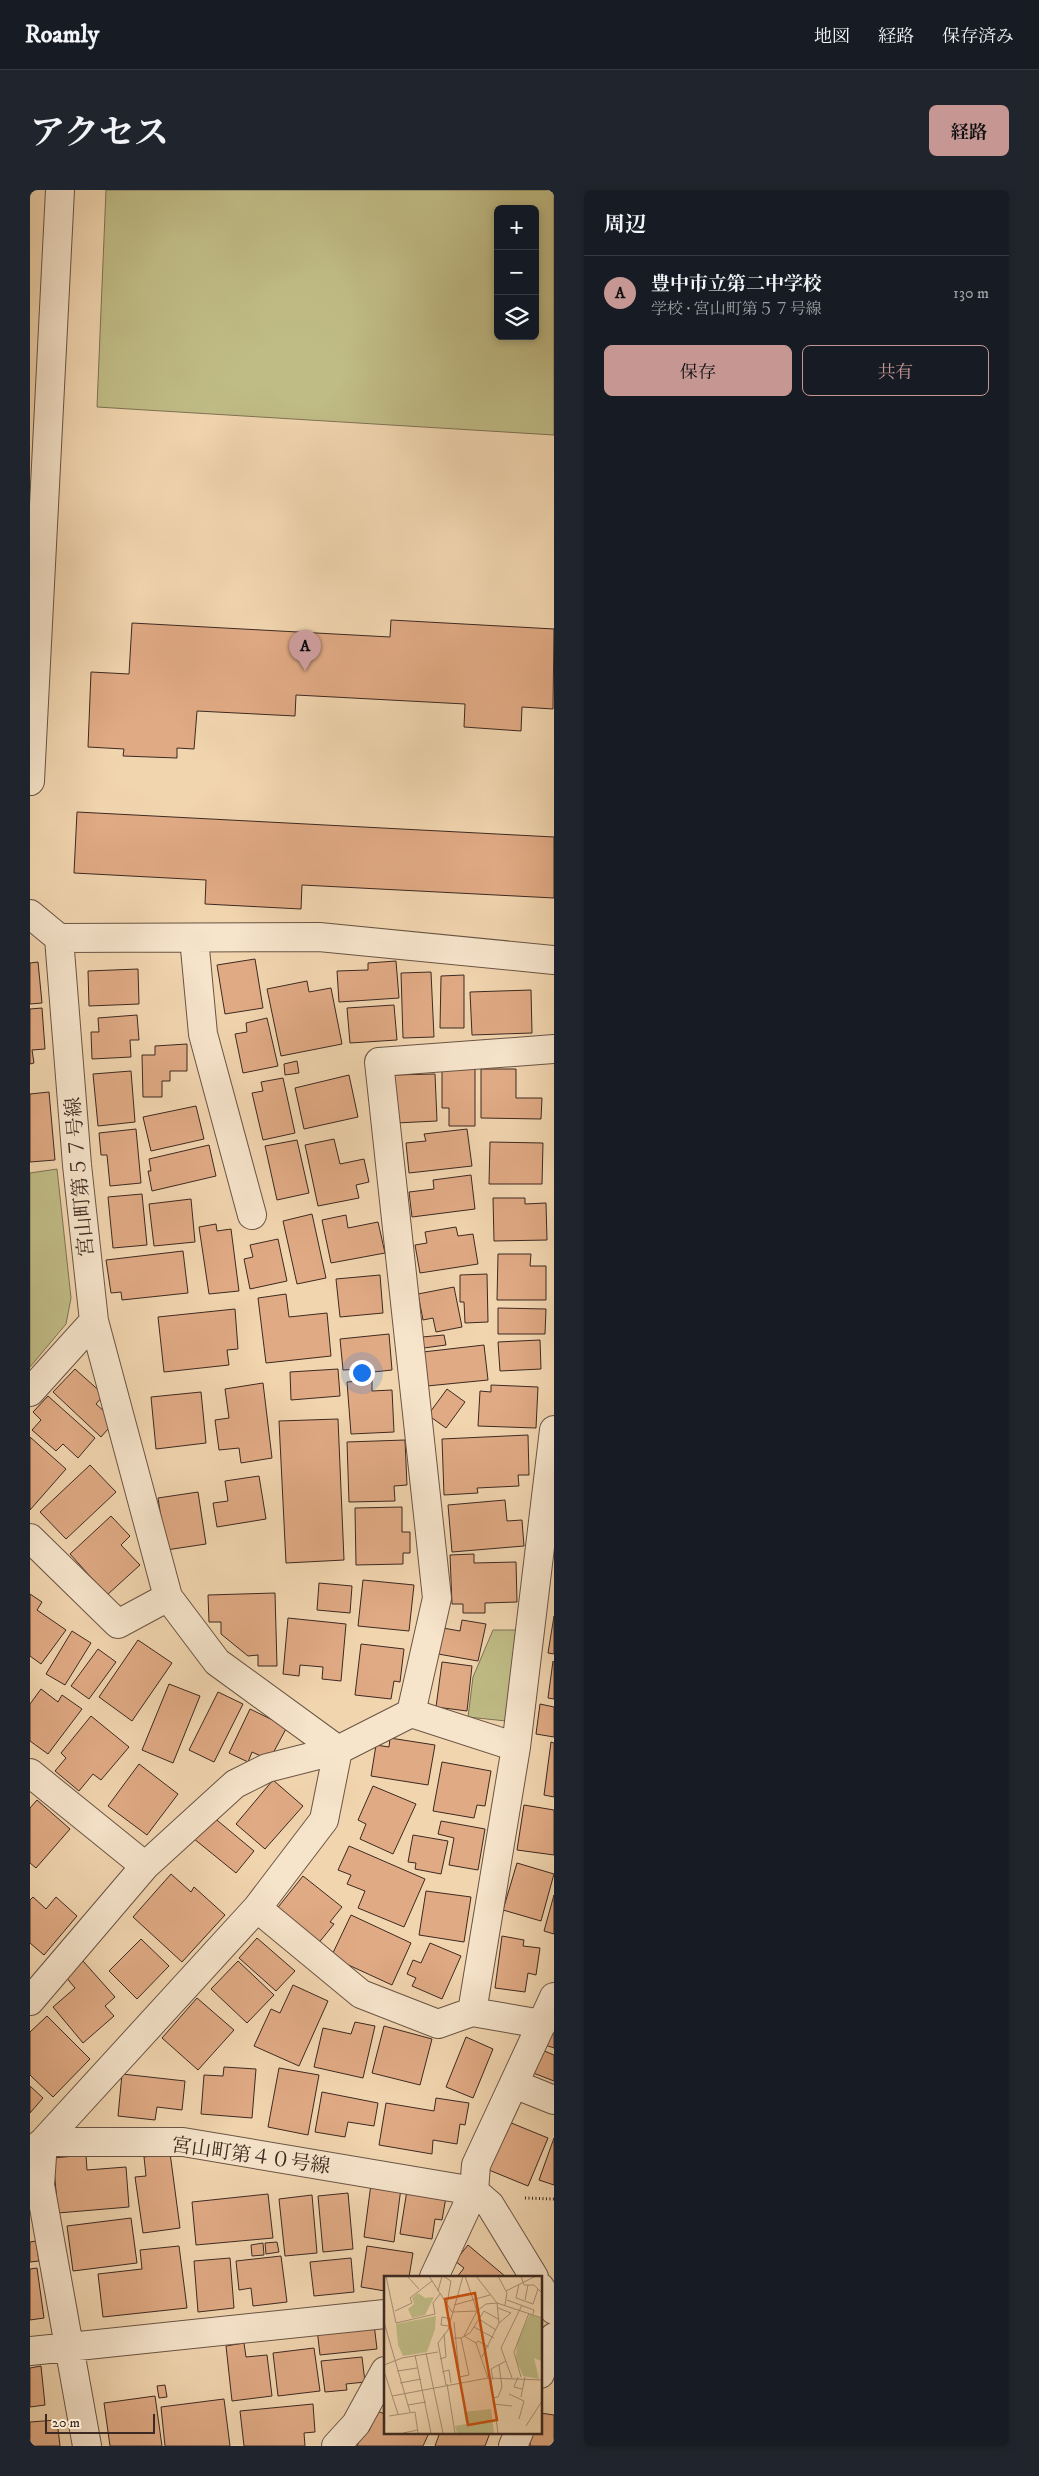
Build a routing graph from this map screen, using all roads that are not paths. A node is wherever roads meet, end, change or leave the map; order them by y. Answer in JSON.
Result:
{"nodes":[{"id":1,"x":60,"y":190,"type":"edge"},
{"id":2,"x":41,"y":375,"type":"edge"},
{"id":3,"x":38,"y":485,"type":"edge"},
{"id":4,"x":36,"y":586,"type":"edge"},
{"id":5,"x":30,"y":781,"type":"edge"},
{"id":6,"x":30,"y":914,"type":"edge"},
{"id":7,"x":59,"y":938,"type":"junction"},
{"id":8,"x":194,"y":938,"type":"junction"},
{"id":9,"x":554,"y":960,"type":"edge"},
{"id":10,"x":554,"y":1049,"type":"edge"},
{"id":11,"x":252,"y":1215,"type":"dead end"},
{"id":12,"x":94,"y":1321,"type":"junction"},
{"id":13,"x":31,"y":1389,"type":"edge"},
{"id":14,"x":554,"y":1430,"type":"edge"},
{"id":15,"x":30,"y":1538,"type":"edge"},
{"id":16,"x":168,"y":1597,"type":"junction"},
{"id":17,"x":411,"y":1714,"type":"junction"},
{"id":18,"x":516,"y":1747,"type":"junction"},
{"id":19,"x":338,"y":1750,"type":"junction"},
{"id":20,"x":30,"y":1773,"type":"edge"},
{"id":21,"x":145,"y":1866,"type":"junction"},
{"id":22,"x":257,"y":1908,"type":"junction"},
{"id":23,"x":34,"y":1988,"type":"edge"},
{"id":24,"x":554,"y":1998,"type":"edge"},
{"id":25,"x":472,"y":2012,"type":"junction"},
{"id":26,"x":542,"y":2024,"type":"junction"},
{"id":27,"x":514,"y":2084,"type":"junction"},
{"id":28,"x":554,"y":2100,"type":"edge"},
{"id":29,"x":37,"y":2147,"type":"edge"},
{"id":30,"x":474,"y":2191,"type":"junction"},
{"id":31,"x":434,"y":2276,"type":"edge"},
{"id":32,"x":533,"y":2276,"type":"edge"},
{"id":33,"x":542,"y":2290,"type":"edge"},
{"id":34,"x":554,"y":2310,"type":"edge"},
{"id":35,"x":384,"y":2314,"type":"edge"},
{"id":36,"x":554,"y":2337,"type":"edge"},
{"id":37,"x":70,"y":2347,"type":"junction"},
{"id":38,"x":30,"y":2351,"type":"edge"},
{"id":39,"x":542,"y":2369,"type":"edge"},
{"id":40,"x":384,"y":2374,"type":"edge"},
{"id":41,"x":518,"y":2434,"type":"edge"},
{"id":42,"x":87,"y":2446,"type":"edge"},
{"id":43,"x":336,"y":2446,"type":"edge"},
{"id":44,"x":514,"y":2446,"type":"edge"}],
"edges":[{"from":1,"to":2,"type":"street"},
{"from":2,"to":3,"type":"street"},
{"from":3,"to":4,"type":"street"},
{"from":4,"to":5,"type":"street"},
{"from":6,"to":7,"type":"street"},
{"from":7,"to":8,"type":"street"},
{"from":7,"to":12,"type":"street","name":"宮山町第５７号線"},
{"from":8,"to":9,"type":"street"},
{"from":8,"to":11,"type":"street"},
{"from":10,"to":17,"type":"street"},
{"from":12,"to":13,"type":"street"},
{"from":12,"to":16,"type":"street","name":"宮山町第５７号線"},
{"from":14,"to":18,"type":"street"},
{"from":15,"to":16,"type":"street"},
{"from":16,"to":19,"type":"street"},
{"from":17,"to":18,"type":"street"},
{"from":17,"to":19,"type":"street"},
{"from":18,"to":25,"type":"street"},
{"from":19,"to":21,"type":"street"},
{"from":19,"to":22,"type":"street"},
{"from":20,"to":21,"type":"street"},
{"from":21,"to":23,"type":"street"},
{"from":22,"to":25,"type":"street"},
{"from":22,"to":29,"type":"street"},
{"from":24,"to":26,"type":"street"},
{"from":25,"to":26,"type":"street"},
{"from":26,"to":27,"type":"street"},
{"from":27,"to":28,"type":"street"},
{"from":27,"to":30,"type":"street"},
{"from":29,"to":30,"type":"street","name":"宮山町第４０号線"},
{"from":29,"to":37,"type":"street"},
{"from":30,"to":31,"type":"street"},
{"from":30,"to":32,"type":"street"},
{"from":33,"to":34,"type":"street"},
{"from":35,"to":37,"type":"street"},
{"from":36,"to":39,"type":"street"},
{"from":37,"to":38,"type":"street"},
{"from":37,"to":42,"type":"street"},
{"from":40,"to":43,"type":"street"},
{"from":41,"to":44,"type":"street"}]}
